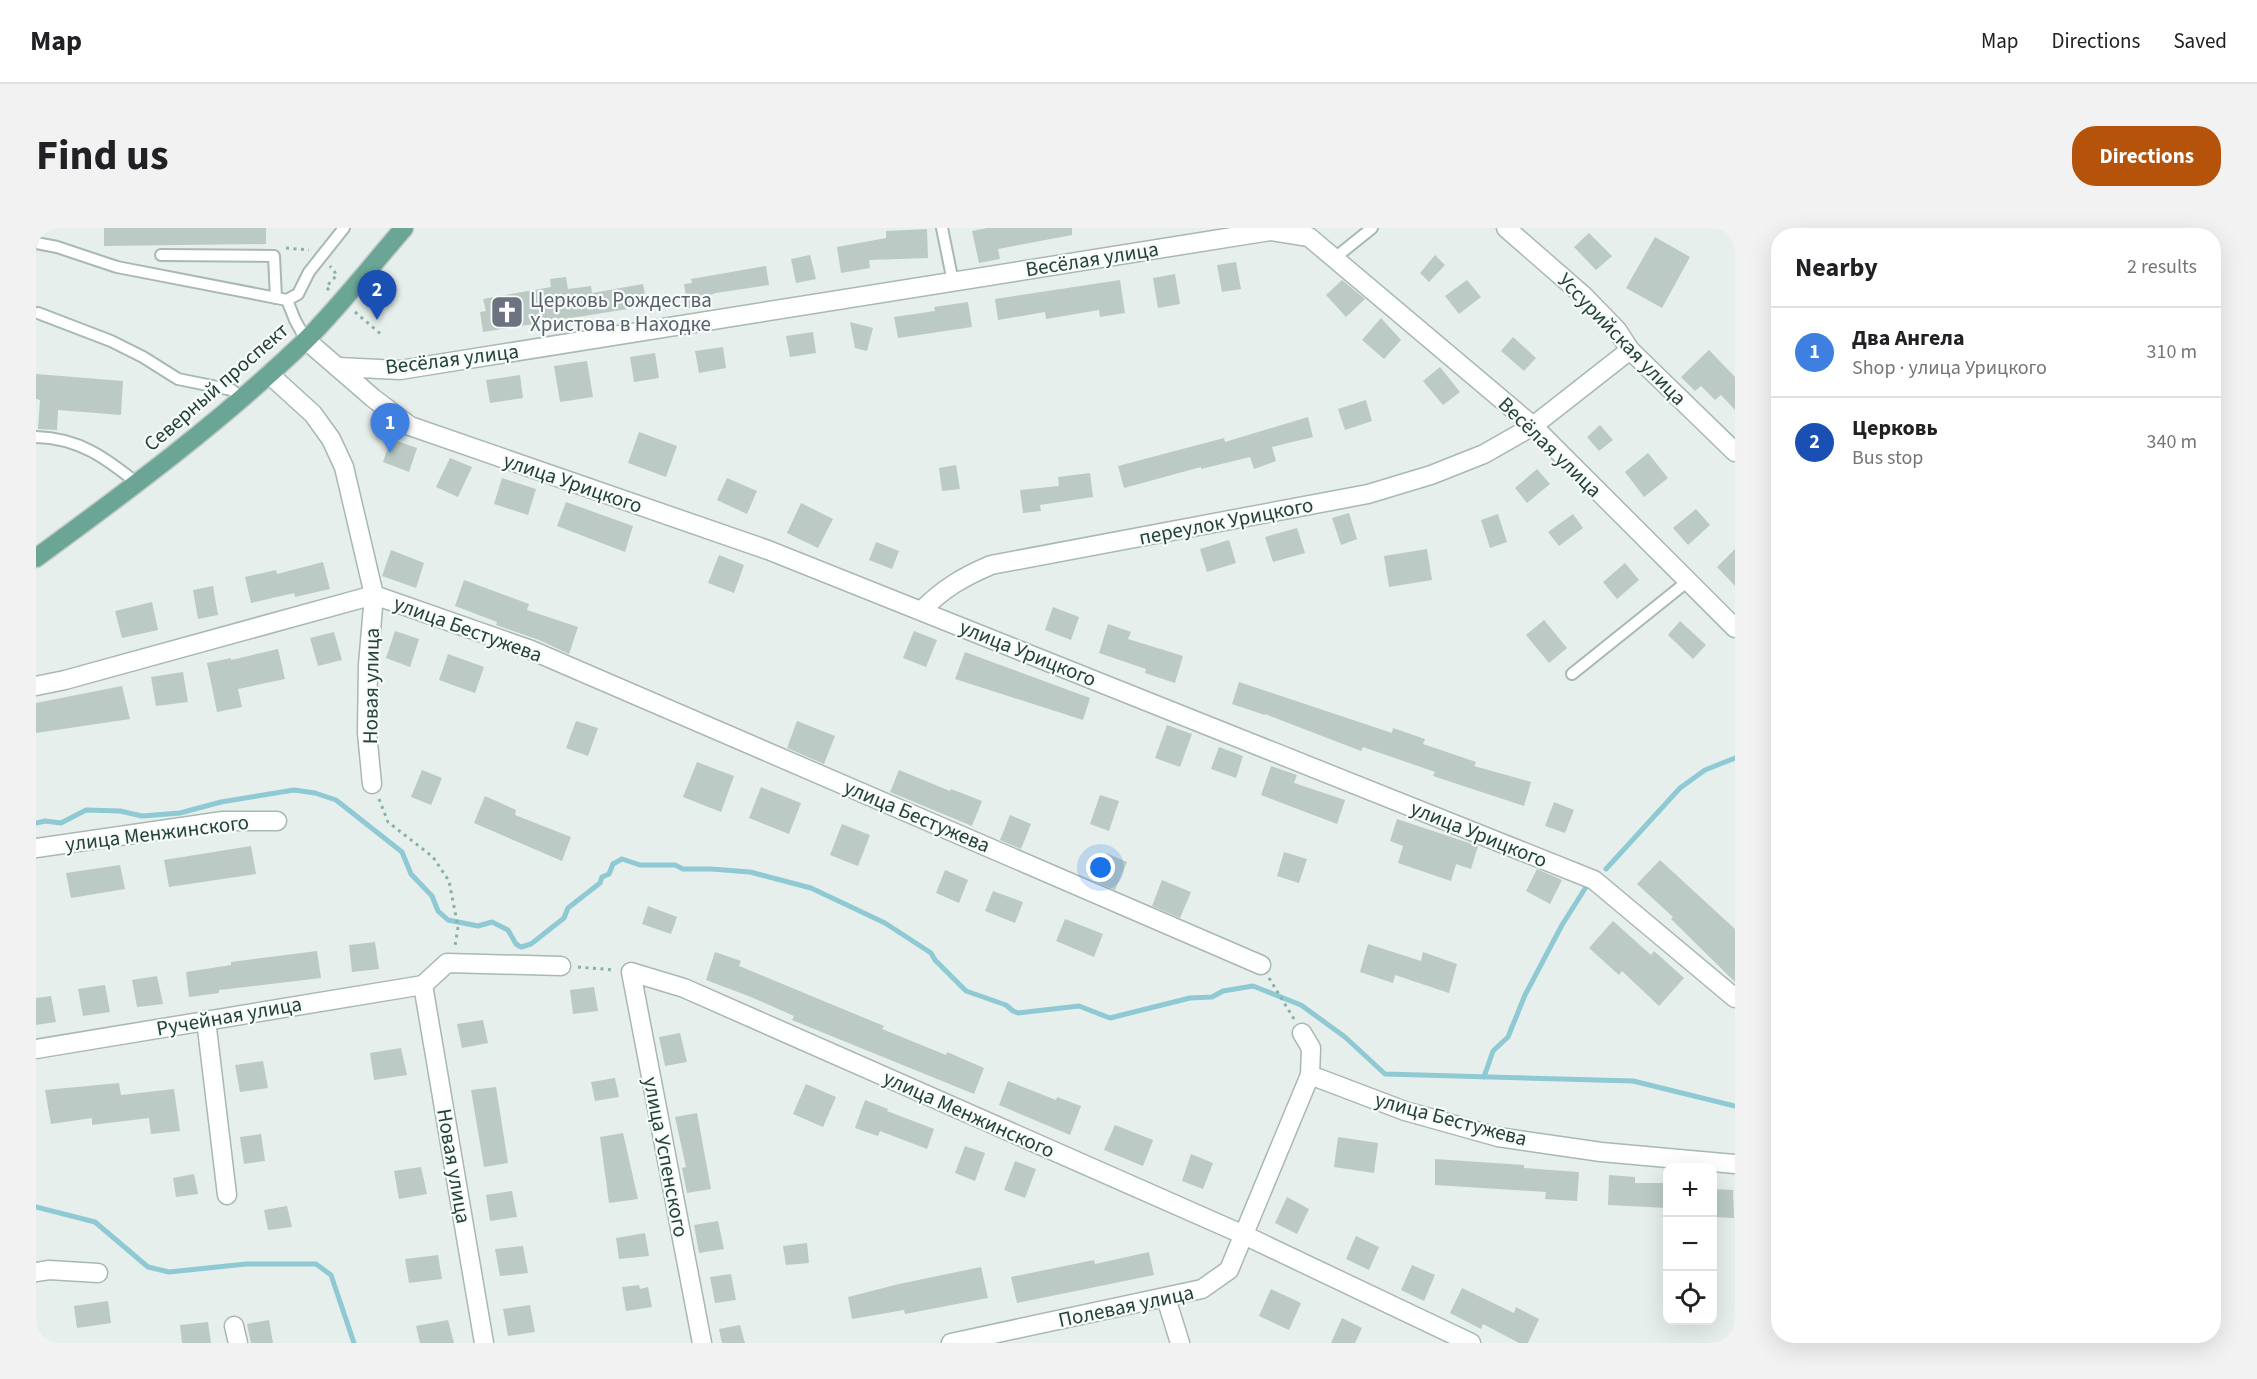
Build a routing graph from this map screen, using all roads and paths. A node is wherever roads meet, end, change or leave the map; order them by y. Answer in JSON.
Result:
{"nodes":[{"id":1,"x":344,"y":228,"type":"edge"},
{"id":2,"x":404,"y":228,"type":"edge"},
{"id":3,"x":942,"y":228,"type":"edge"},
{"id":4,"x":1372,"y":228,"type":"edge"},
{"id":5,"x":1506,"y":228,"type":"edge"},
{"id":6,"x":36,"y":243,"type":"edge"},
{"id":7,"x":161,"y":255,"type":"dead end"},
{"id":8,"x":1336,"y":257,"type":"junction"},
{"id":9,"x":953,"y":282,"type":"junction"},
{"id":10,"x":282,"y":299,"type":"junction"},
{"id":11,"x":38,"y":313,"type":"dead end"},
{"id":12,"x":306,"y":340,"type":"junction"},
{"id":13,"x":1630,"y":350,"type":"junction"},
{"id":14,"x":338,"y":367,"type":"junction"},
{"id":15,"x":269,"y":374,"type":"junction"},
{"id":16,"x":242,"y":399,"type":"junction"},
{"id":17,"x":1533,"y":426,"type":"junction"},
{"id":18,"x":36,"y":437,"type":"edge"},
{"id":19,"x":1735,"y":452,"type":"edge"},
{"id":20,"x":138,"y":483,"type":"junction"},
{"id":21,"x":37,"y":555,"type":"edge"},
{"id":22,"x":1688,"y":581,"type":"junction"},
{"id":23,"x":374,"y":595,"type":"junction"},
{"id":24,"x":922,"y":610,"type":"junction"},
{"id":25,"x":1735,"y":628,"type":"edge"},
{"id":26,"x":1572,"y":674,"type":"dead end"},
{"id":27,"x":36,"y":686,"type":"edge"},
{"id":28,"x":372,"y":784,"type":"joint"},
{"id":29,"x":277,"y":821,"type":"dead end"},
{"id":30,"x":36,"y":848,"type":"edge"},
{"id":31,"x":458,"y":927,"type":"dead end"},
{"id":32,"x":1262,"y":965,"type":"joint"},
{"id":33,"x":561,"y":966,"type":"joint"},
{"id":34,"x":631,"y":972,"type":"junction"},
{"id":35,"x":423,"y":985,"type":"junction"},
{"id":36,"x":1735,"y":998,"type":"edge"},
{"id":37,"x":206,"y":1020,"type":"junction"},
{"id":38,"x":1302,"y":1033,"type":"joint"},
{"id":39,"x":36,"y":1049,"type":"edge"},
{"id":40,"x":1310,"y":1075,"type":"junction"},
{"id":41,"x":1735,"y":1164,"type":"edge"},
{"id":42,"x":227,"y":1195,"type":"dead end"},
{"id":43,"x":1244,"y":1235,"type":"junction"},
{"id":44,"x":36,"y":1272,"type":"edge"},
{"id":45,"x":98,"y":1273,"type":"dead end"},
{"id":46,"x":1166,"y":1298,"type":"junction"},
{"id":47,"x":484,"y":1343,"type":"edge"},
{"id":48,"x":702,"y":1343,"type":"edge"},
{"id":49,"x":951,"y":1343,"type":"edge"},
{"id":50,"x":1180,"y":1343,"type":"edge"},
{"id":51,"x":1471,"y":1343,"type":"edge"}],
"edges":[{"from":1,"to":10,"type":"lane"},
{"from":2,"to":12,"type":"main road","name":"Северный проспект"},
{"from":3,"to":9,"type":"lane"},
{"from":4,"to":8,"type":"lane"},
{"from":5,"to":13,"type":"street","name":"Уссурийская улица"},
{"from":6,"to":10,"type":"lane"},
{"from":7,"to":10,"type":"lane"},
{"from":8,"to":9,"type":"street","name":"Весёлая улица"},
{"from":8,"to":17,"type":"street","name":"Весёлая улица"},
{"from":9,"to":14,"type":"street","name":"Весёлая улица"},
{"from":10,"to":12,"type":"lane"},
{"from":11,"to":16,"type":"lane"},
{"from":12,"to":14,"type":"street","name":"улица Урицкого"},
{"from":12,"to":15,"type":"main road","name":"Северный проспект"},
{"from":13,"to":17,"type":"street","name":"переулок Урицкого"},
{"from":13,"to":19,"type":"street","name":"Уссурийская улица"},
{"from":14,"to":24,"type":"street","name":"улица Урицкого"},
{"from":15,"to":16,"type":"main road","name":"Северный проспект"},
{"from":15,"to":23,"type":"street","name":"Новая улица"},
{"from":16,"to":20,"type":"main road","name":"Северный проспект"},
{"from":17,"to":22,"type":"street","name":"Весёлая улица"},
{"from":17,"to":24,"type":"street","name":"переулок Урицкого"},
{"from":18,"to":20,"type":"lane"},
{"from":20,"to":21,"type":"main road","name":"Северный проспект"},
{"from":22,"to":25,"type":"street","name":"Весёлая улица"},
{"from":22,"to":26,"type":"lane"},
{"from":23,"to":27,"type":"street","name":"улица Бестужева"},
{"from":23,"to":28,"type":"street","name":"Новая улица"},
{"from":23,"to":32,"type":"street","name":"улица Бестужева"},
{"from":24,"to":36,"type":"street","name":"улица Урицкого"},
{"from":28,"to":31,"type":"path"},
{"from":29,"to":30,"type":"street","name":"улица Менжинского"},
{"from":32,"to":38,"type":"path"},
{"from":33,"to":34,"type":"path"},
{"from":33,"to":35,"type":"street"},
{"from":34,"to":43,"type":"street","name":"улица Менжинского"},
{"from":34,"to":48,"type":"street","name":"улица Успенского"},
{"from":35,"to":37,"type":"street","name":"Ручейная улица"},
{"from":35,"to":47,"type":"street","name":"Новая улица"},
{"from":37,"to":39,"type":"street","name":"Ручейная улица"},
{"from":37,"to":42,"type":"street"},
{"from":38,"to":40,"type":"street"},
{"from":40,"to":41,"type":"street","name":"улица Бестужева"},
{"from":40,"to":43,"type":"street","name":"Полевая улица"},
{"from":43,"to":46,"type":"street","name":"Полевая улица"},
{"from":43,"to":51,"type":"street","name":"улица Менжинского"},
{"from":44,"to":45,"type":"street"},
{"from":46,"to":49,"type":"street","name":"Полевая улица"},
{"from":46,"to":50,"type":"street"}]}
